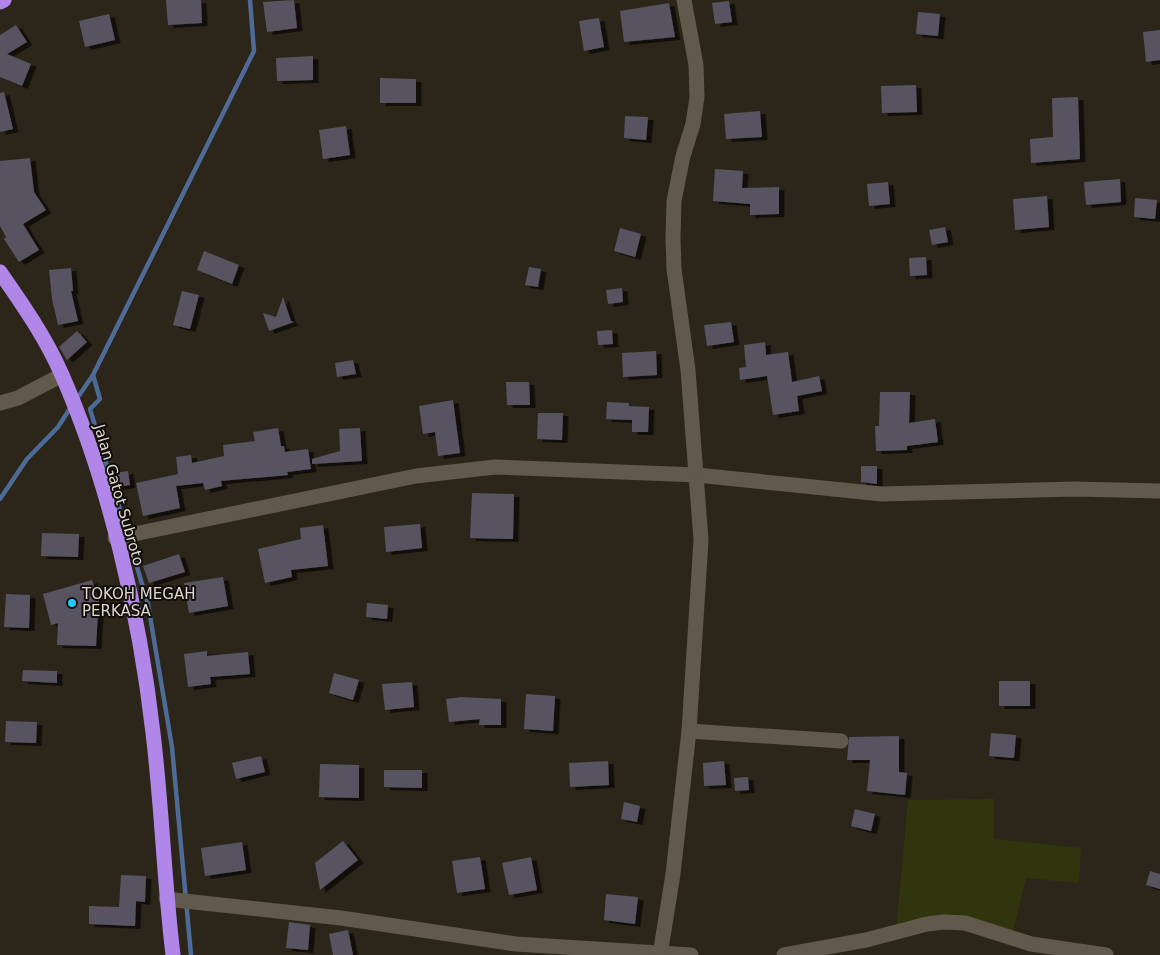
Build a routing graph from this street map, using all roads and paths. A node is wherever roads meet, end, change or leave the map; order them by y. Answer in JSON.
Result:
{"nodes":[{"id":1,"x":4,"y":0,"type":"edge"},
{"id":2,"x":684,"y":0,"type":"edge"},
{"id":3,"x":0,"y":2,"type":"edge"},
{"id":4,"x":0,"y":272,"type":"edge"},
{"id":5,"x":64,"y":381,"type":"junction"},
{"id":6,"x":0,"y":403,"type":"edge"},
{"id":7,"x":697,"y":475,"type":"junction"},
{"id":8,"x":1160,"y":491,"type":"edge"},
{"id":9,"x":123,"y":536,"type":"junction"},
{"id":10,"x":689,"y":731,"type":"junction"},
{"id":11,"x":842,"y":741,"type":"dead end"},
{"id":12,"x":172,"y":899,"type":"junction"},
{"id":13,"x":660,"y":954,"type":"edge"},
{"id":14,"x":173,"y":955,"type":"edge"},
{"id":15,"x":691,"y":955,"type":"edge"},
{"id":16,"x":784,"y":955,"type":"edge"},
{"id":17,"x":1106,"y":955,"type":"edge"}],
"edges":[{"from":1,"to":3,"type":"highway"},
{"from":2,"to":7,"type":"street"},
{"from":4,"to":5,"type":"highway","name":"Jalan Gatot Subroto"},
{"from":5,"to":6,"type":"street"},
{"from":5,"to":9,"type":"highway","name":"Jalan Gatot Subroto"},
{"from":7,"to":8,"type":"street"},
{"from":7,"to":9,"type":"street"},
{"from":7,"to":10,"type":"street"},
{"from":9,"to":12,"type":"highway","name":"Jalan Gatot Subroto"},
{"from":10,"to":11,"type":"street"},
{"from":10,"to":13,"type":"street"},
{"from":12,"to":13,"type":"street"},
{"from":12,"to":14,"type":"highway","name":"Jalan Gatot Subroto"},
{"from":13,"to":15,"type":"street"},
{"from":16,"to":17,"type":"street"}]}
